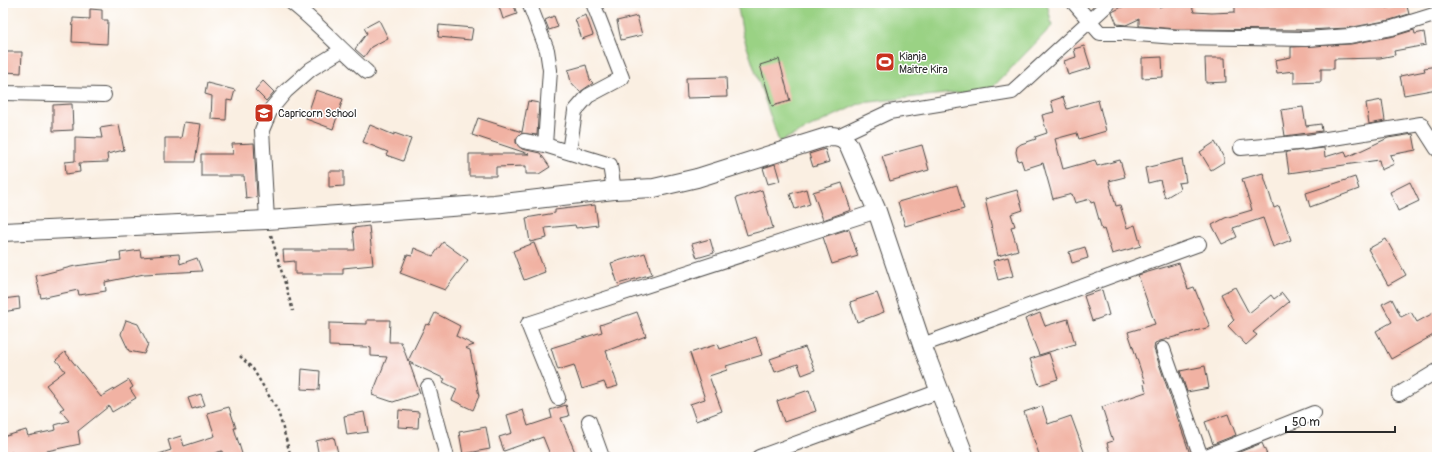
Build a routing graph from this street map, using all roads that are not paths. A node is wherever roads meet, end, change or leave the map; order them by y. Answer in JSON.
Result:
{"nodes":[{"id":1,"x":292,"y":3,"type":"edge"},
{"id":2,"x":314,"y":3,"type":"edge"},
{"id":3,"x":529,"y":3,"type":"edge"},
{"id":4,"x":592,"y":3,"type":"edge"},
{"id":5,"x":1074,"y":3,"type":"edge"},
{"id":6,"x":1109,"y":3,"type":"edge"},
{"id":7,"x":1437,"y":14,"type":"edge"},
{"id":8,"x":310,"y":17,"type":"junction"},
{"id":9,"x":1090,"y":22,"type":"junction"},
{"id":10,"x":342,"y":50,"type":"junction"},
{"id":11,"x":367,"y":72,"type":"dead end"},
{"id":12,"x":3,"y":93,"type":"edge"},
{"id":13,"x":104,"y":95,"type":"dead end"},
{"id":14,"x":838,"y":136,"type":"junction"},
{"id":15,"x":524,"y":141,"type":"dead end"},
{"id":16,"x":545,"y":145,"type":"junction"},
{"id":17,"x":1241,"y":148,"type":"dead end"},
{"id":18,"x":1437,"y":149,"type":"edge"},
{"id":19,"x":569,"y":152,"type":"junction"},
{"id":20,"x":614,"y":190,"type":"junction"},
{"id":21,"x":877,"y":211,"type":"junction"},
{"id":22,"x":267,"y":220,"type":"junction"},
{"id":23,"x":3,"y":232,"type":"edge"},
{"id":24,"x":1199,"y":244,"type":"dead end"},
{"id":25,"x":922,"y":345,"type":"junction"},
{"id":26,"x":1163,"y":349,"type":"dead end"},
{"id":27,"x":1437,"y":370,"type":"edge"},
{"id":28,"x":428,"y":387,"type":"dead end"},
{"id":29,"x":940,"y":391,"type":"junction"},
{"id":30,"x":1399,"y":394,"type":"dead end"},
{"id":31,"x":558,"y":398,"type":"dead end"},
{"id":32,"x":1314,"y":413,"type":"dead end"},
{"id":33,"x":589,"y":421,"type":"dead end"},
{"id":34,"x":447,"y":457,"type":"edge"},
{"id":35,"x":602,"y":457,"type":"edge"},
{"id":36,"x":758,"y":457,"type":"edge"},
{"id":37,"x":965,"y":457,"type":"edge"},
{"id":38,"x":1203,"y":457,"type":"edge"}],
"edges":[{"from":1,"to":8,"type":"street"},
{"from":2,"to":8,"type":"street"},
{"from":3,"to":16,"type":"street"},
{"from":4,"to":19,"type":"street"},
{"from":5,"to":9,"type":"street"},
{"from":6,"to":9,"type":"street"},
{"from":7,"to":9,"type":"street"},
{"from":8,"to":10,"type":"street"},
{"from":9,"to":14,"type":"street"},
{"from":10,"to":11,"type":"street"},
{"from":10,"to":22,"type":"street"},
{"from":12,"to":13,"type":"street"},
{"from":14,"to":20,"type":"street"},
{"from":14,"to":21,"type":"street"},
{"from":15,"to":16,"type":"street"},
{"from":16,"to":19,"type":"street"},
{"from":17,"to":18,"type":"street"},
{"from":19,"to":20,"type":"street"},
{"from":20,"to":22,"type":"street"},
{"from":21,"to":25,"type":"street"},
{"from":21,"to":31,"type":"street"},
{"from":22,"to":23,"type":"street"},
{"from":24,"to":25,"type":"street"},
{"from":25,"to":29,"type":"street"},
{"from":26,"to":38,"type":"street"},
{"from":27,"to":30,"type":"street"},
{"from":28,"to":34,"type":"street"},
{"from":29,"to":36,"type":"street"},
{"from":29,"to":37,"type":"street"},
{"from":32,"to":38,"type":"street"},
{"from":33,"to":35,"type":"street"}]}
